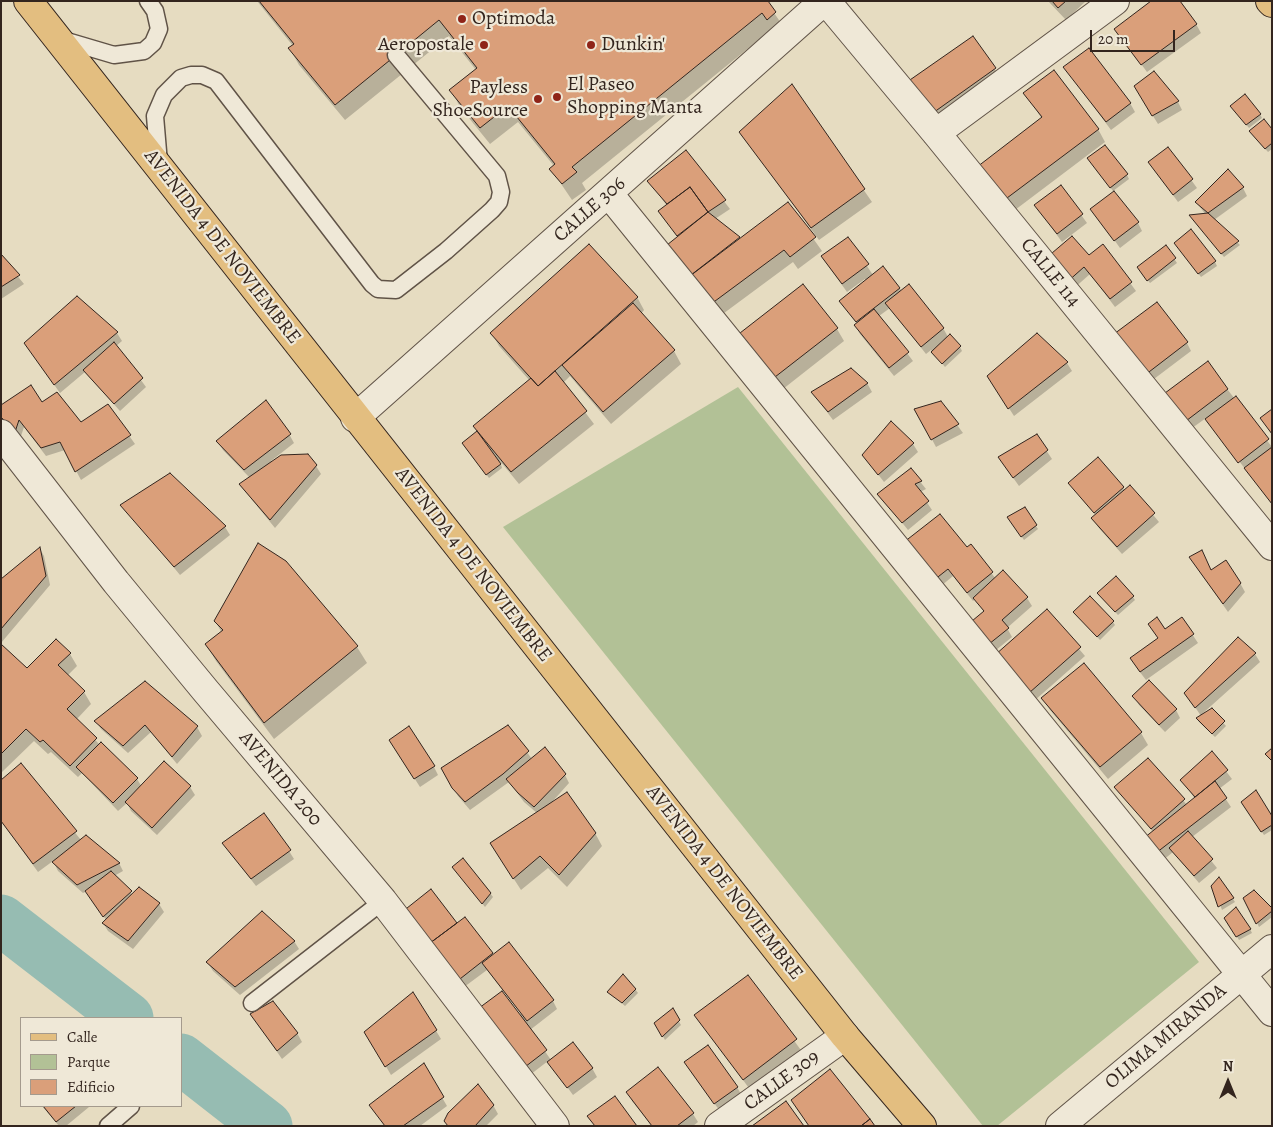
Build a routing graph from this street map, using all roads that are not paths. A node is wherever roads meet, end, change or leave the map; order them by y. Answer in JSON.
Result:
{"nodes":[{"id":1,"x":28,"y":1,"type":"edge"},
{"id":2,"x":148,"y":1,"type":"edge"},
{"id":3,"x":825,"y":1,"type":"edge"},
{"id":4,"x":1115,"y":1,"type":"edge"},
{"id":5,"x":60,"y":39,"type":"junction"},
{"id":6,"x":396,"y":54,"type":"dead end"},
{"id":7,"x":936,"y":132,"type":"junction"},
{"id":8,"x":160,"y":168,"type":"junction"},
{"id":9,"x":609,"y":194,"type":"junction"},
{"id":10,"x":355,"y":418,"type":"junction"},
{"id":11,"x":1,"y":434,"type":"edge"},
{"id":12,"x":1272,"y":546,"type":"edge"},
{"id":13,"x":383,"y":901,"type":"junction"},
{"id":14,"x":1272,"y":949,"type":"edge"},
{"id":15,"x":1242,"y":974,"type":"junction"},
{"id":16,"x":252,"y":1003,"type":"dead end"},
{"id":17,"x":1272,"y":1012,"type":"edge"},
{"id":18,"x":845,"y":1036,"type":"junction"},
{"id":19,"x":130,"y":1107,"type":"edge"},
{"id":20,"x":108,"y":1126,"type":"edge"},
{"id":21,"x":555,"y":1126,"type":"edge"},
{"id":22,"x":719,"y":1126,"type":"edge"},
{"id":23,"x":922,"y":1126,"type":"edge"},
{"id":24,"x":1060,"y":1126,"type":"edge"}],
"edges":[{"from":1,"to":5,"type":"main road","name":"AVENIDA 4 DE NOVIEMBRE"},
{"from":2,"to":5,"type":"lane"},
{"from":3,"to":7,"type":"street","name":"CALLE 114"},
{"from":3,"to":9,"type":"street","name":"CALLE 306"},
{"from":4,"to":7,"type":"street"},
{"from":5,"to":8,"type":"main road","name":"AVENIDA 4 DE NOVIEMBRE"},
{"from":6,"to":8,"type":"lane"},
{"from":7,"to":12,"type":"street","name":"CALLE 114"},
{"from":8,"to":10,"type":"main road","name":"AVENIDA 4 DE NOVIEMBRE"},
{"from":9,"to":10,"type":"street","name":"CALLE 306"},
{"from":9,"to":15,"type":"street"},
{"from":10,"to":18,"type":"main road","name":"AVENIDA 4 DE NOVIEMBRE"},
{"from":11,"to":13,"type":"street","name":"AVENIDA 200"},
{"from":13,"to":16,"type":"lane"},
{"from":13,"to":21,"type":"street","name":"AVENIDA 200"},
{"from":14,"to":15,"type":"street","name":"OLIMA MIRANDA"},
{"from":15,"to":17,"type":"street"},
{"from":15,"to":24,"type":"street","name":"OLIMA MIRANDA"},
{"from":18,"to":22,"type":"street","name":"CALLE 309"},
{"from":18,"to":23,"type":"main road","name":"AVENIDA 4 DE NOVIEMBRE"},
{"from":19,"to":20,"type":"lane"}]}
